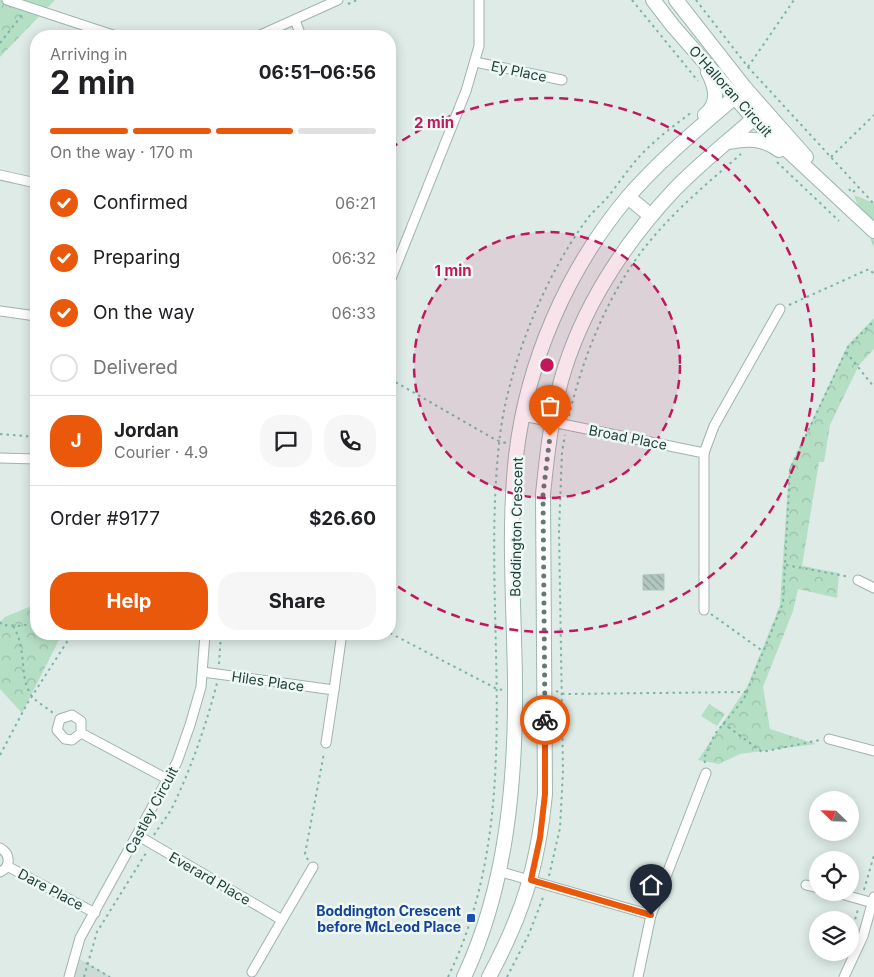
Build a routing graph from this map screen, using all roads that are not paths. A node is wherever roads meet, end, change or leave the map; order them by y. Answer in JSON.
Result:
{"nodes":[{"id":1,"x":8,"y":0,"type":"edge"},
{"id":2,"x":338,"y":0,"type":"edge"},
{"id":3,"x":479,"y":0,"type":"edge"},
{"id":4,"x":653,"y":0,"type":"edge"},
{"id":5,"x":676,"y":0,"type":"edge"},
{"id":6,"x":295,"y":20,"type":"junction"},
{"id":7,"x":98,"y":30,"type":"edge"},
{"id":8,"x":272,"y":30,"type":"edge"},
{"id":9,"x":299,"y":30,"type":"edge"},
{"id":10,"x":475,"y":62,"type":"junction"},
{"id":11,"x":704,"y":62,"type":"junction"},
{"id":12,"x":562,"y":80,"type":"dead end"},
{"id":13,"x":740,"y":93,"type":"junction"},
{"id":14,"x":759,"y":114,"type":"junction"},
{"id":15,"x":689,"y":136,"type":"junction"},
{"id":16,"x":728,"y":143,"type":"junction"},
{"id":17,"x":810,"y":171,"type":"junction"},
{"id":18,"x":0,"y":175,"type":"edge"},
{"id":19,"x":30,"y":182,"type":"edge"},
{"id":20,"x":628,"y":197,"type":"junction"},
{"id":21,"x":647,"y":221,"type":"junction"},
{"id":22,"x":874,"y":231,"type":"edge"},
{"id":23,"x":396,"y":266,"type":"edge"},
{"id":24,"x":780,"y":309,"type":"road end"},
{"id":25,"x":0,"y":311,"type":"edge"},
{"id":26,"x":30,"y":315,"type":"edge"},
{"id":27,"x":523,"y":416,"type":"junction"},
{"id":28,"x":552,"y":422,"type":"junction"},
{"id":29,"x":704,"y":453,"type":"junction"},
{"id":30,"x":0,"y":458,"type":"edge"},
{"id":31,"x":30,"y":459,"type":"edge"},
{"id":32,"x":858,"y":580,"type":"road end"},
{"id":33,"x":874,"y":588,"type":"edge"},
{"id":34,"x":704,"y":610,"type":"road end"},
{"id":35,"x":205,"y":640,"type":"edge"},
{"id":36,"x":341,"y":640,"type":"dead end"},
{"id":37,"x":203,"y":672,"type":"junction"},
{"id":38,"x":334,"y":690,"type":"junction"},
{"id":39,"x":81,"y":733,"type":"junction"},
{"id":40,"x":829,"y":739,"type":"road end"},
{"id":41,"x":326,"y":743,"type":"road end"},
{"id":42,"x":874,"y":751,"type":"edge"},
{"id":43,"x":706,"y":773,"type":"road end"},
{"id":44,"x":169,"y":780,"type":"junction"},
{"id":45,"x":137,"y":835,"type":"junction"},
{"id":46,"x":0,"y":848,"type":"edge"},
{"id":47,"x":313,"y":867,"type":"road end"},
{"id":48,"x":4,"y":869,"type":"edge"},
{"id":49,"x":498,"y":871,"type":"junction"},
{"id":50,"x":531,"y":880,"type":"junction"},
{"id":51,"x":806,"y":885,"type":"dead end"},
{"id":52,"x":809,"y":886,"type":"edge"},
{"id":53,"x":859,"y":897,"type":"edge"},
{"id":54,"x":873,"y":900,"type":"edge"},
{"id":55,"x":94,"y":912,"type":"junction"},
{"id":56,"x":651,"y":915,"type":"junction"},
{"id":57,"x":282,"y":920,"type":"junction"},
{"id":58,"x":252,"y":972,"type":"dead end"},
{"id":59,"x":69,"y":977,"type":"edge"},
{"id":60,"x":464,"y":977,"type":"edge"},
{"id":61,"x":488,"y":977,"type":"edge"},
{"id":62,"x":638,"y":977,"type":"edge"},
{"id":63,"x":844,"y":977,"type":"edge"}],
"edges":[{"from":1,"to":7,"type":"street"},
{"from":2,"to":6,"type":"street"},
{"from":3,"to":10,"type":"street"},
{"from":4,"to":11,"type":"street","name":"O'Halloran Circuit"},
{"from":5,"to":13,"type":"street","name":"O'Halloran Circuit"},
{"from":6,"to":8,"type":"street"},
{"from":6,"to":9,"type":"street"},
{"from":10,"to":12,"type":"street","name":"Ey Place"},
{"from":10,"to":23,"type":"street"},
{"from":11,"to":13,"type":"street","name":"O'Halloran Circuit"},
{"from":11,"to":15,"type":"street"},
{"from":13,"to":14,"type":"street","name":"O'Halloran Circuit"},
{"from":13,"to":15,"type":"street","name":"Boddington Crescent"},
{"from":14,"to":16,"type":"street","name":"Boddington Crescent"},
{"from":14,"to":17,"type":"street","name":"O'Halloran Circuit"},
{"from":15,"to":20,"type":"street","name":"Boddington Crescent"},
{"from":16,"to":17,"type":"street"},
{"from":16,"to":21,"type":"street","name":"Boddington Crescent"},
{"from":17,"to":22,"type":"street","name":"O'Halloran Circuit"},
{"from":18,"to":19,"type":"street"},
{"from":20,"to":21,"type":"street"},
{"from":20,"to":27,"type":"street","name":"Boddington Crescent"},
{"from":21,"to":28,"type":"street","name":"Boddington Crescent"},
{"from":24,"to":29,"type":"street"},
{"from":25,"to":26,"type":"street"},
{"from":27,"to":28,"type":"street","name":"Broad Place"},
{"from":27,"to":49,"type":"street","name":"Boddington Crescent"},
{"from":28,"to":29,"type":"street","name":"Broad Place"},
{"from":28,"to":50,"type":"street","name":"Boddington Crescent"},
{"from":29,"to":34,"type":"street"},
{"from":30,"to":31,"type":"street"},
{"from":32,"to":33,"type":"street"},
{"from":35,"to":37,"type":"street","name":"Castley Circuit"},
{"from":36,"to":38,"type":"street"},
{"from":37,"to":38,"type":"street","name":"Hiles Place"},
{"from":37,"to":44,"type":"street","name":"Castley Circuit"},
{"from":38,"to":41,"type":"street"},
{"from":39,"to":39,"type":"street"},
{"from":39,"to":44,"type":"street"},
{"from":40,"to":42,"type":"street"},
{"from":43,"to":56,"type":"street"},
{"from":44,"to":45,"type":"street","name":"Castley Circuit"},
{"from":45,"to":55,"type":"street","name":"Castley Circuit"},
{"from":45,"to":57,"type":"street","name":"Everard Place"},
{"from":46,"to":48,"type":"street","name":"Dare Place"},
{"from":47,"to":57,"type":"street"},
{"from":48,"to":55,"type":"street","name":"Dare Place"},
{"from":49,"to":50,"type":"street"},
{"from":49,"to":60,"type":"street","name":"Boddington Crescent"},
{"from":50,"to":56,"type":"street"},
{"from":50,"to":61,"type":"street","name":"Boddington Crescent"},
{"from":51,"to":52,"type":"street"},
{"from":53,"to":54,"type":"street"},
{"from":54,"to":63,"type":"street"},
{"from":55,"to":59,"type":"street","name":"Castley Circuit"},
{"from":56,"to":62,"type":"street"},
{"from":57,"to":58,"type":"street"}]}
